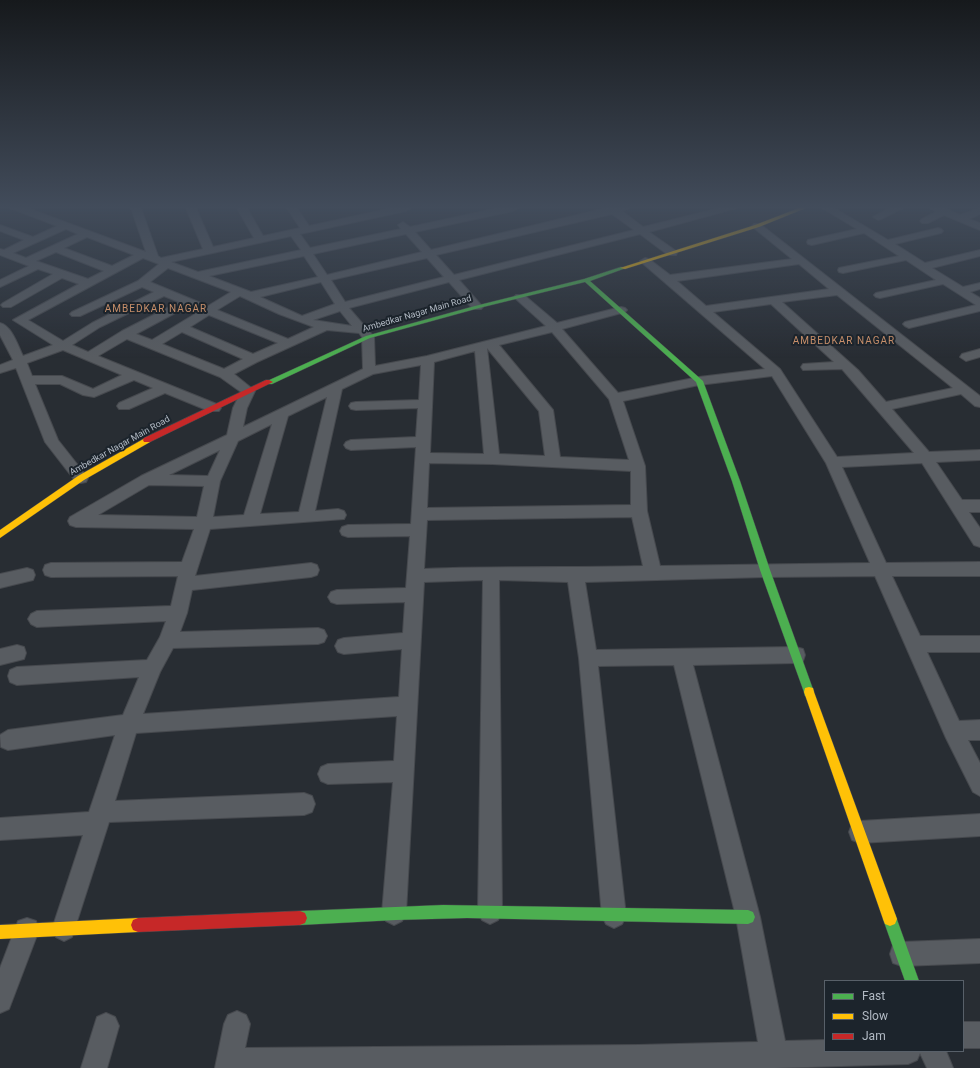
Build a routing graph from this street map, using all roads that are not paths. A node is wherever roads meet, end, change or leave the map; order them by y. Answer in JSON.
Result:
{"nodes":[{"id":1,"x":18,"y":258,"type":"edge"},
{"id":2,"x":41,"y":258,"type":"edge"},
{"id":3,"x":80,"y":258,"type":"edge"},
{"id":4,"x":153,"y":258,"type":"edge"},
{"id":5,"x":163,"y":258,"type":"edge"},
{"id":6,"x":279,"y":258,"type":"edge"},
{"id":7,"x":310,"y":258,"type":"edge"},
{"id":8,"x":413,"y":258,"type":"edge"},
{"id":9,"x":433,"y":258,"type":"edge"},
{"id":10,"x":537,"y":258,"type":"edge"},
{"id":11,"x":656,"y":258,"type":"edge"},
{"id":12,"x":797,"y":258,"type":"edge"},
{"id":13,"x":903,"y":258,"type":"edge"},
{"id":14,"x":908,"y":258,"type":"edge"},
{"id":15,"x":960,"y":258,"type":"edge"},
{"id":16,"x":156,"y":259,"type":"junction"},
{"id":17,"x":645,"y":261,"type":"junction"},
{"id":18,"x":801,"y":261,"type":"junction"},
{"id":19,"x":33,"y":263,"type":"junction"},
{"id":20,"x":923,"y":267,"type":"junction"},
{"id":21,"x":112,"y":270,"type":"junction"},
{"id":22,"x":843,"y":270,"type":"dead end"},
{"id":23,"x":61,"y":274,"type":"junction"},
{"id":24,"x":198,"y":275,"type":"junction"},
{"id":25,"x":323,"y":278,"type":"junction"},
{"id":26,"x":452,"y":279,"type":"junction"},
{"id":27,"x":668,"y":279,"type":"junction"},
{"id":28,"x":3,"y":280,"type":"edge"},
{"id":29,"x":586,"y":280,"type":"junction"},
{"id":30,"x":944,"y":281,"type":"junction"},
{"id":31,"x":88,"y":283,"type":"junction"},
{"id":32,"x":142,"y":283,"type":"junction"},
{"id":33,"x":980,"y":286,"type":"edge"},
{"id":34,"x":960,"y":291,"type":"junction"},
{"id":35,"x":163,"y":292,"type":"junction"},
{"id":36,"x":839,"y":292,"type":"junction"},
{"id":37,"x":245,"y":293,"type":"junction"},
{"id":38,"x":880,"y":295,"type":"dead end"},
{"id":39,"x":520,"y":297,"type":"junction"},
{"id":40,"x":773,"y":300,"type":"junction"},
{"id":41,"x":52,"y":302,"type":"junction"},
{"id":42,"x":188,"y":302,"type":"junction"},
{"id":43,"x":980,"y":303,"type":"edge"},
{"id":44,"x":7,"y":305,"type":"dead end"},
{"id":45,"x":342,"y":306,"type":"junction"},
{"id":46,"x":477,"y":307,"type":"junction"},
{"id":47,"x":980,"y":308,"type":"edge"},
{"id":48,"x":208,"y":310,"type":"junction"},
{"id":49,"x":621,"y":310,"type":"junction"},
{"id":50,"x":703,"y":310,"type":"junction"},
{"id":51,"x":76,"y":314,"type":"junction"},
{"id":52,"x":304,"y":319,"type":"junction"},
{"id":53,"x":908,"y":324,"type":"dead end"},
{"id":54,"x":96,"y":325,"type":"junction"},
{"id":55,"x":327,"y":326,"type":"junction"},
{"id":56,"x":181,"y":327,"type":"junction"},
{"id":57,"x":554,"y":328,"type":"junction"},
{"id":58,"x":2,"y":333,"type":"edge"},
{"id":59,"x":126,"y":334,"type":"junction"},
{"id":60,"x":365,"y":334,"type":"junction"},
{"id":61,"x":290,"y":344,"type":"junction"},
{"id":62,"x":152,"y":345,"type":"junction"},
{"id":63,"x":486,"y":345,"type":"junction"},
{"id":64,"x":63,"y":346,"type":"junction"},
{"id":65,"x":980,"y":353,"type":"edge"},
{"id":66,"x":90,"y":356,"type":"junction"},
{"id":67,"x":966,"y":357,"type":"dead end"},
{"id":68,"x":253,"y":359,"type":"junction"},
{"id":69,"x":428,"y":360,"type":"junction"},
{"id":70,"x":20,"y":362,"type":"junction"},
{"id":71,"x":845,"y":365,"type":"junction"},
{"id":72,"x":807,"y":367,"type":"dead end"},
{"id":73,"x":0,"y":368,"type":"edge"},
{"id":74,"x":369,"y":371,"type":"junction"},
{"id":75,"x":776,"y":372,"type":"junction"},
{"id":76,"x":225,"y":374,"type":"junction"},
{"id":77,"x":133,"y":375,"type":"junction"},
{"id":78,"x":28,"y":380,"type":"junction"},
{"id":79,"x":698,"y":381,"type":"junction"},
{"id":80,"x":336,"y":387,"type":"junction"},
{"id":81,"x":164,"y":388,"type":"junction"},
{"id":82,"x":962,"y":390,"type":"junction"},
{"id":83,"x":248,"y":391,"type":"junction"},
{"id":84,"x":615,"y":398,"type":"junction"},
{"id":85,"x":980,"y":403,"type":"edge"},
{"id":86,"x":426,"y":404,"type":"junction"},
{"id":87,"x":124,"y":406,"type":"dead end"},
{"id":88,"x":356,"y":406,"type":"dead end"},
{"id":89,"x":883,"y":407,"type":"junction"},
{"id":90,"x":214,"y":408,"type":"junction"},
{"id":91,"x":282,"y":413,"type":"junction"},
{"id":92,"x":233,"y":437,"type":"junction"},
{"id":93,"x":351,"y":445,"type":"dead end"},
{"id":94,"x":423,"y":450,"type":"junction"},
{"id":95,"x":980,"y":455,"type":"edge"},
{"id":96,"x":926,"y":458,"type":"junction"},
{"id":97,"x":492,"y":459,"type":"junction"},
{"id":98,"x":553,"y":462,"type":"junction"},
{"id":99,"x":833,"y":462,"type":"junction"},
{"id":100,"x":638,"y":466,"type":"junction"},
{"id":101,"x":81,"y":478,"type":"junction"},
{"id":102,"x":146,"y":480,"type":"junction"},
{"id":103,"x":213,"y":481,"type":"junction"},
{"id":104,"x":957,"y":506,"type":"junction"},
{"id":105,"x":980,"y":506,"type":"edge"},
{"id":106,"x":639,"y":511,"type":"junction"},
{"id":107,"x":338,"y":515,"type":"dead end"},
{"id":108,"x":306,"y":517,"type":"junction"},
{"id":109,"x":250,"y":520,"type":"junction"},
{"id":110,"x":419,"y":522,"type":"junction"},
{"id":111,"x":204,"y":523,"type":"junction"},
{"id":112,"x":348,"y":532,"type":"dead end"},
{"id":113,"x":0,"y":535,"type":"edge"},
{"id":114,"x":980,"y":541,"type":"edge"},
{"id":115,"x":980,"y":569,"type":"edge"},
{"id":116,"x":51,"y":570,"type":"dead end"},
{"id":117,"x":312,"y":570,"type":"dead end"},
{"id":118,"x":765,"y":570,"type":"junction"},
{"id":119,"x":880,"y":570,"type":"junction"},
{"id":120,"x":491,"y":573,"type":"junction"},
{"id":121,"x":653,"y":573,"type":"junction"},
{"id":122,"x":26,"y":575,"type":"dead end"},
{"id":123,"x":575,"y":575,"type":"junction"},
{"id":124,"x":187,"y":576,"type":"junction"},
{"id":125,"x":416,"y":576,"type":"junction"},
{"id":126,"x":0,"y":581,"type":"edge"},
{"id":127,"x":414,"y":595,"type":"junction"},
{"id":128,"x":337,"y":597,"type":"dead end"},
{"id":129,"x":178,"y":614,"type":"junction"},
{"id":130,"x":37,"y":619,"type":"dead end"},
{"id":131,"x":318,"y":636,"type":"dead end"},
{"id":132,"x":168,"y":640,"type":"junction"},
{"id":133,"x":412,"y":640,"type":"junction"},
{"id":134,"x":914,"y":644,"type":"junction"},
{"id":135,"x":980,"y":644,"type":"edge"},
{"id":136,"x":344,"y":646,"type":"dead end"},
{"id":137,"x":796,"y":655,"type":"junction"},
{"id":138,"x":682,"y":656,"type":"junction"},
{"id":139,"x":588,"y":658,"type":"junction"},
{"id":140,"x":152,"y":668,"type":"junction"},
{"id":141,"x":17,"y":676,"type":"dead end"},
{"id":142,"x":408,"y":706,"type":"junction"},
{"id":143,"x":129,"y":724,"type":"junction"},
{"id":144,"x":953,"y":730,"type":"junction"},
{"id":145,"x":980,"y":730,"type":"edge"},
{"id":146,"x":8,"y":740,"type":"dead end"},
{"id":147,"x":404,"y":771,"type":"junction"},
{"id":148,"x":328,"y":774,"type":"dead end"},
{"id":149,"x":980,"y":785,"type":"edge"},
{"id":150,"x":304,"y":804,"type":"dead end"},
{"id":151,"x":98,"y":818,"type":"junction"},
{"id":152,"x":980,"y":824,"type":"edge"},
{"id":153,"x":0,"y":829,"type":"edge"},
{"id":154,"x":860,"y":832,"type":"junction"},
{"id":155,"x":490,"y":912,"type":"junction"},
{"id":156,"x":394,"y":913,"type":"junction"},
{"id":157,"x":614,"y":916,"type":"junction"},
{"id":158,"x":748,"y":917,"type":"junction"},
{"id":159,"x":64,"y":929,"type":"junction"},
{"id":160,"x":27,"y":930,"type":"junction"},
{"id":161,"x":0,"y":932,"type":"edge"},
{"id":162,"x":980,"y":950,"type":"edge"},
{"id":163,"x":902,"y":954,"type":"junction"},
{"id":164,"x":912,"y":980,"type":"edge"},
{"id":165,"x":0,"y":1000,"type":"edge"},
{"id":166,"x":237,"y":1024,"type":"dead end"},
{"id":167,"x":106,"y":1026,"type":"dead end"},
{"id":168,"x":964,"y":1035,"type":"edge"},
{"id":169,"x":980,"y":1035,"type":"edge"},
{"id":170,"x":874,"y":1052,"type":"edge"},
{"id":171,"x":934,"y":1052,"type":"edge"},
{"id":172,"x":774,"y":1055,"type":"junction"},
{"id":173,"x":639,"y":1063,"type":"edge"},
{"id":174,"x":362,"y":1064,"type":"edge"},
{"id":175,"x":229,"y":1065,"type":"edge"},
{"id":176,"x":94,"y":1068,"type":"edge"},
{"id":177,"x":940,"y":1068,"type":"edge"}],
"edges":[{"from":1,"to":19,"type":"street"},
{"from":2,"to":19,"type":"street"},
{"from":3,"to":21,"type":"street"},
{"from":4,"to":16,"type":"street"},
{"from":5,"to":16,"type":"street"},
{"from":6,"to":24,"type":"street"},
{"from":7,"to":25,"type":"street"},
{"from":8,"to":25,"type":"street"},
{"from":9,"to":26,"type":"street"},
{"from":10,"to":26,"type":"street"},
{"from":11,"to":17,"type":"street","name":"Ambedkar Nagar Main Road"},
{"from":12,"to":18,"type":"street"},
{"from":13,"to":22,"type":"street"},
{"from":14,"to":20,"type":"street"},
{"from":15,"to":20,"type":"street"},
{"from":16,"to":21,"type":"street"},
{"from":16,"to":24,"type":"street"},
{"from":16,"to":32,"type":"street"},
{"from":17,"to":27,"type":"street"},
{"from":17,"to":29,"type":"street","name":"Ambedkar Nagar Main Road"},
{"from":18,"to":27,"type":"street"},
{"from":18,"to":36,"type":"street"},
{"from":19,"to":23,"type":"street"},
{"from":19,"to":28,"type":"street"},
{"from":20,"to":30,"type":"street"},
{"from":21,"to":31,"type":"street"},
{"from":23,"to":31,"type":"street"},
{"from":23,"to":44,"type":"street"},
{"from":24,"to":37,"type":"street"},
{"from":25,"to":37,"type":"street"},
{"from":25,"to":45,"type":"street"},
{"from":26,"to":45,"type":"street"},
{"from":26,"to":46,"type":"street"},
{"from":27,"to":50,"type":"street"},
{"from":29,"to":39,"type":"street","name":"Ambedkar Nagar Main Road"},
{"from":29,"to":49,"type":"street"},
{"from":30,"to":34,"type":"street"},
{"from":30,"to":38,"type":"street"},
{"from":31,"to":41,"type":"street"},
{"from":32,"to":35,"type":"street"},
{"from":32,"to":51,"type":"street"},
{"from":33,"to":34,"type":"street"},
{"from":34,"to":43,"type":"street"},
{"from":35,"to":42,"type":"street"},
{"from":35,"to":54,"type":"street"},
{"from":36,"to":40,"type":"street"},
{"from":36,"to":82,"type":"street"},
{"from":37,"to":48,"type":"street"},
{"from":37,"to":52,"type":"street"},
{"from":39,"to":46,"type":"street","name":"Ambedkar Nagar Main Road"},
{"from":39,"to":57,"type":"street"},
{"from":40,"to":50,"type":"street"},
{"from":40,"to":71,"type":"street"},
{"from":41,"to":51,"type":"street"},
{"from":41,"to":64,"type":"street"},
{"from":42,"to":48,"type":"street"},
{"from":42,"to":59,"type":"street"},
{"from":45,"to":52,"type":"street"},
{"from":45,"to":60,"type":"street"},
{"from":46,"to":60,"type":"street","name":"Ambedkar Nagar Main Road"},
{"from":47,"to":53,"type":"street"},
{"from":48,"to":56,"type":"street"},
{"from":48,"to":61,"type":"street"},
{"from":49,"to":57,"type":"street"},
{"from":49,"to":79,"type":"street"},
{"from":50,"to":75,"type":"street"},
{"from":51,"to":54,"type":"street"},
{"from":52,"to":55,"type":"street"},
{"from":54,"to":64,"type":"street"},
{"from":55,"to":60,"type":"street"},
{"from":55,"to":61,"type":"street"},
{"from":56,"to":62,"type":"street"},
{"from":56,"to":68,"type":"street"},
{"from":57,"to":63,"type":"street"},
{"from":57,"to":84,"type":"street"},
{"from":58,"to":70,"type":"street"},
{"from":59,"to":62,"type":"street"},
{"from":59,"to":66,"type":"street"},
{"from":60,"to":74,"type":"street"},
{"from":60,"to":83,"type":"street","name":"Ambedkar Nagar Main Road"},
{"from":61,"to":68,"type":"street"},
{"from":62,"to":76,"type":"street"},
{"from":63,"to":69,"type":"street"},
{"from":63,"to":97,"type":"street"},
{"from":63,"to":98,"type":"street"},
{"from":64,"to":66,"type":"street"},
{"from":64,"to":70,"type":"street"},
{"from":65,"to":67,"type":"street"},
{"from":66,"to":77,"type":"street"},
{"from":68,"to":76,"type":"street"},
{"from":69,"to":74,"type":"street"},
{"from":69,"to":86,"type":"street"},
{"from":70,"to":73,"type":"street"},
{"from":70,"to":78,"type":"street"},
{"from":71,"to":72,"type":"street"},
{"from":71,"to":89,"type":"street"},
{"from":74,"to":80,"type":"street"},
{"from":75,"to":79,"type":"street"},
{"from":75,"to":99,"type":"street"},
{"from":76,"to":83,"type":"street"},
{"from":77,"to":78,"type":"street"},
{"from":77,"to":81,"type":"street"},
{"from":78,"to":101,"type":"street"},
{"from":79,"to":84,"type":"street"},
{"from":79,"to":118,"type":"street"},
{"from":80,"to":91,"type":"street"},
{"from":80,"to":108,"type":"street"},
{"from":81,"to":87,"type":"street"},
{"from":81,"to":90,"type":"street"},
{"from":82,"to":85,"type":"street"},
{"from":82,"to":89,"type":"street"},
{"from":83,"to":90,"type":"street","name":"Ambedkar Nagar Main Road"},
{"from":83,"to":92,"type":"street"},
{"from":84,"to":100,"type":"street"},
{"from":86,"to":88,"type":"street"},
{"from":86,"to":94,"type":"street"},
{"from":89,"to":96,"type":"street"},
{"from":90,"to":101,"type":"street","name":"Ambedkar Nagar Main Road"},
{"from":91,"to":92,"type":"street"},
{"from":91,"to":109,"type":"street"},
{"from":92,"to":102,"type":"street"},
{"from":92,"to":103,"type":"street"},
{"from":93,"to":94,"type":"street"},
{"from":94,"to":97,"type":"street"},
{"from":94,"to":110,"type":"street"},
{"from":95,"to":96,"type":"street"},
{"from":96,"to":99,"type":"street"},
{"from":96,"to":104,"type":"street"},
{"from":97,"to":98,"type":"street"},
{"from":98,"to":100,"type":"street"},
{"from":99,"to":119,"type":"street"},
{"from":100,"to":106,"type":"street"},
{"from":101,"to":113,"type":"street","name":"Ambedkar Nagar Main Road"},
{"from":102,"to":103,"type":"street"},
{"from":102,"to":111,"type":"street"},
{"from":103,"to":111,"type":"street"},
{"from":104,"to":105,"type":"street"},
{"from":104,"to":114,"type":"street"},
{"from":106,"to":110,"type":"street"},
{"from":106,"to":121,"type":"street"},
{"from":107,"to":108,"type":"street"},
{"from":108,"to":109,"type":"street"},
{"from":109,"to":111,"type":"street"},
{"from":110,"to":112,"type":"street"},
{"from":110,"to":125,"type":"street"},
{"from":111,"to":124,"type":"street"},
{"from":115,"to":119,"type":"street"},
{"from":116,"to":124,"type":"street"},
{"from":117,"to":124,"type":"street"},
{"from":118,"to":119,"type":"street"},
{"from":118,"to":121,"type":"street"},
{"from":118,"to":137,"type":"street"},
{"from":119,"to":134,"type":"street"},
{"from":120,"to":123,"type":"street"},
{"from":120,"to":125,"type":"street"},
{"from":120,"to":155,"type":"street"},
{"from":121,"to":123,"type":"street"},
{"from":122,"to":126,"type":"street"},
{"from":123,"to":139,"type":"street"},
{"from":124,"to":129,"type":"street"},
{"from":125,"to":127,"type":"street"},
{"from":127,"to":128,"type":"street"},
{"from":127,"to":133,"type":"street"},
{"from":129,"to":130,"type":"street"},
{"from":129,"to":132,"type":"street"},
{"from":131,"to":132,"type":"street"},
{"from":132,"to":140,"type":"street"},
{"from":133,"to":136,"type":"street"},
{"from":133,"to":142,"type":"street"},
{"from":134,"to":135,"type":"street"},
{"from":134,"to":144,"type":"street"},
{"from":137,"to":138,"type":"street"},
{"from":137,"to":154,"type":"street"},
{"from":138,"to":139,"type":"street"},
{"from":138,"to":158,"type":"street"},
{"from":139,"to":157,"type":"street"},
{"from":140,"to":141,"type":"street"},
{"from":140,"to":143,"type":"street"},
{"from":142,"to":143,"type":"street"},
{"from":142,"to":147,"type":"street"},
{"from":143,"to":146,"type":"street"},
{"from":143,"to":151,"type":"street"},
{"from":144,"to":145,"type":"street"},
{"from":144,"to":149,"type":"street"},
{"from":147,"to":148,"type":"street"},
{"from":147,"to":156,"type":"street"},
{"from":150,"to":151,"type":"street"},
{"from":151,"to":153,"type":"street"},
{"from":151,"to":159,"type":"street"},
{"from":152,"to":154,"type":"street"},
{"from":154,"to":163,"type":"street"},
{"from":155,"to":156,"type":"street"},
{"from":155,"to":157,"type":"street"},
{"from":156,"to":159,"type":"street"},
{"from":157,"to":158,"type":"street"},
{"from":158,"to":172,"type":"street"},
{"from":159,"to":160,"type":"street"},
{"from":160,"to":161,"type":"street"},
{"from":160,"to":165,"type":"street"},
{"from":162,"to":163,"type":"street"},
{"from":163,"to":164,"type":"street"},
{"from":166,"to":175,"type":"street"},
{"from":167,"to":176,"type":"street"},
{"from":168,"to":169,"type":"street"},
{"from":170,"to":172,"type":"street"},
{"from":171,"to":177,"type":"street"},
{"from":172,"to":173,"type":"street"},
{"from":173,"to":174,"type":"street"},
{"from":174,"to":175,"type":"street"}]}
